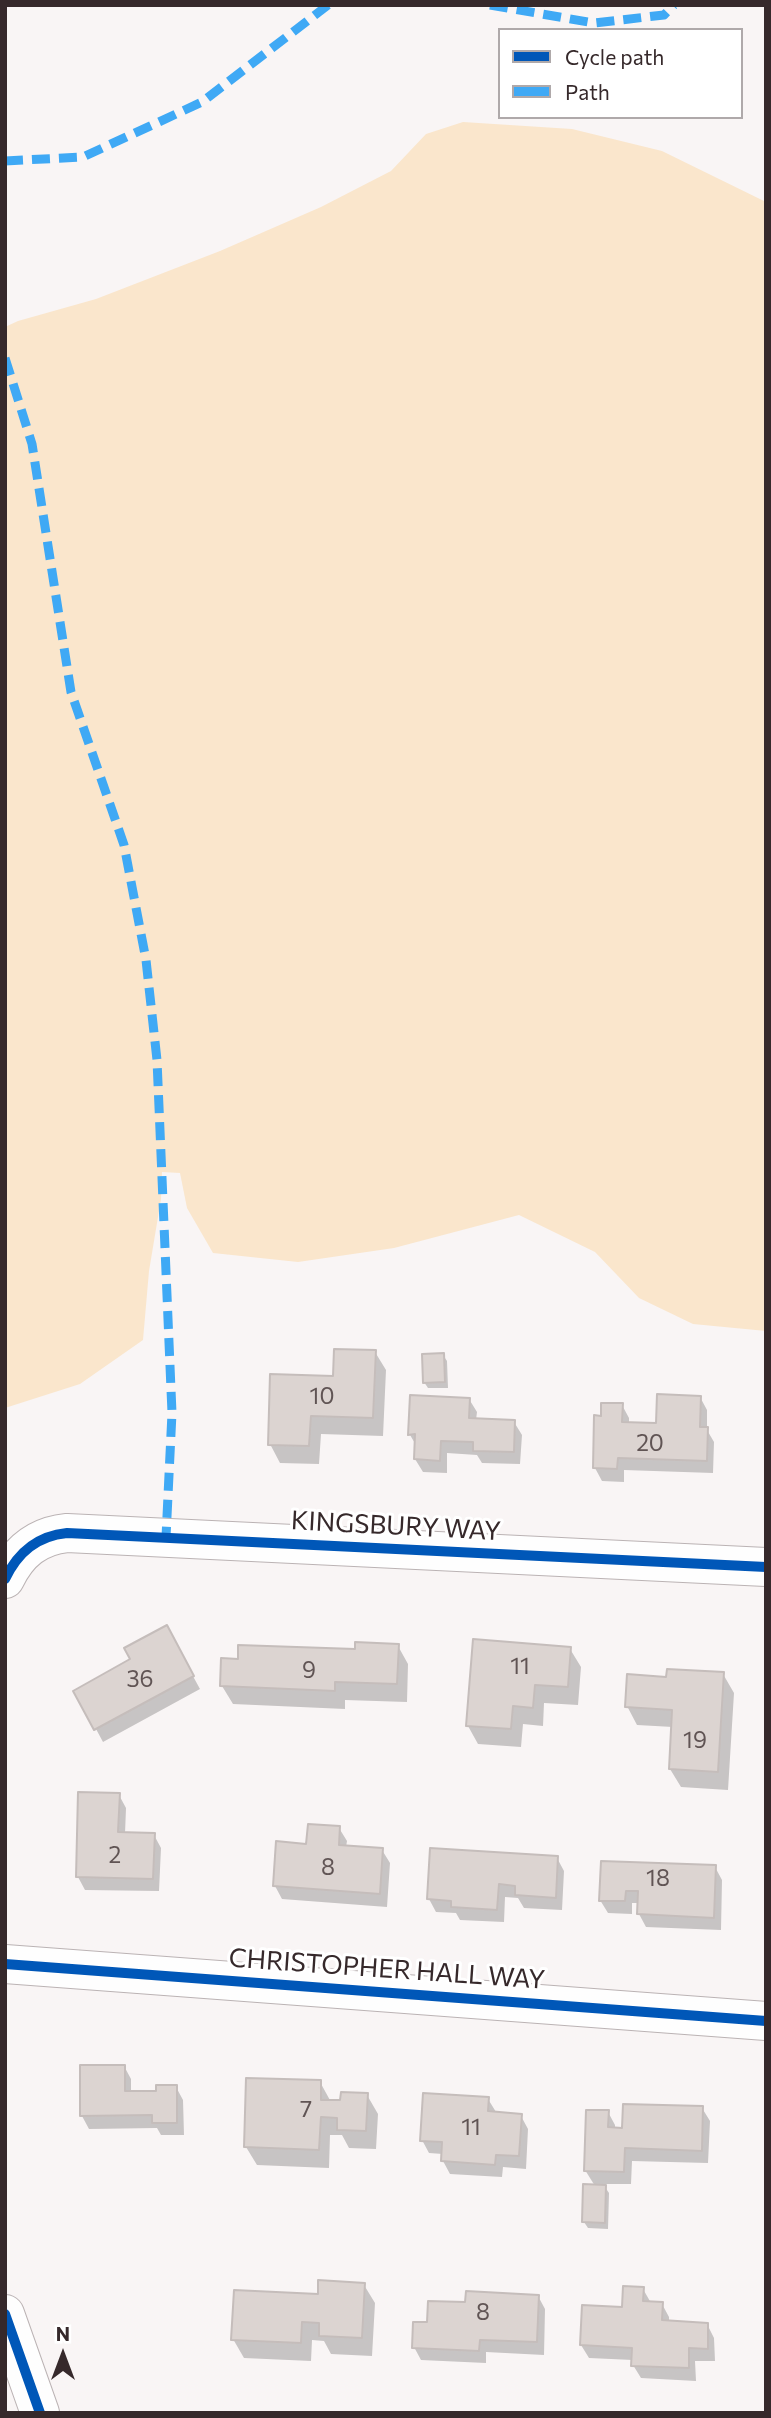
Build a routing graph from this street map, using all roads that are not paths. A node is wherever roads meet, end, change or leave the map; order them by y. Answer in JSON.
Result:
{"nodes":[{"id":1,"x":766,"y":1567,"type":"edge"},
{"id":2,"x":5,"y":1579,"type":"edge"},
{"id":3,"x":5,"y":1964,"type":"edge"},
{"id":4,"x":766,"y":2021,"type":"edge"},
{"id":5,"x":5,"y":2314,"type":"edge"},
{"id":6,"x":40,"y":2413,"type":"edge"}],
"edges":[{"from":1,"to":2,"type":"street","name":"KINGSBURY WAY"},
{"from":3,"to":4,"type":"street","name":"CHRISTOPHER HALL WAY"},
{"from":5,"to":6,"type":"street"}]}
